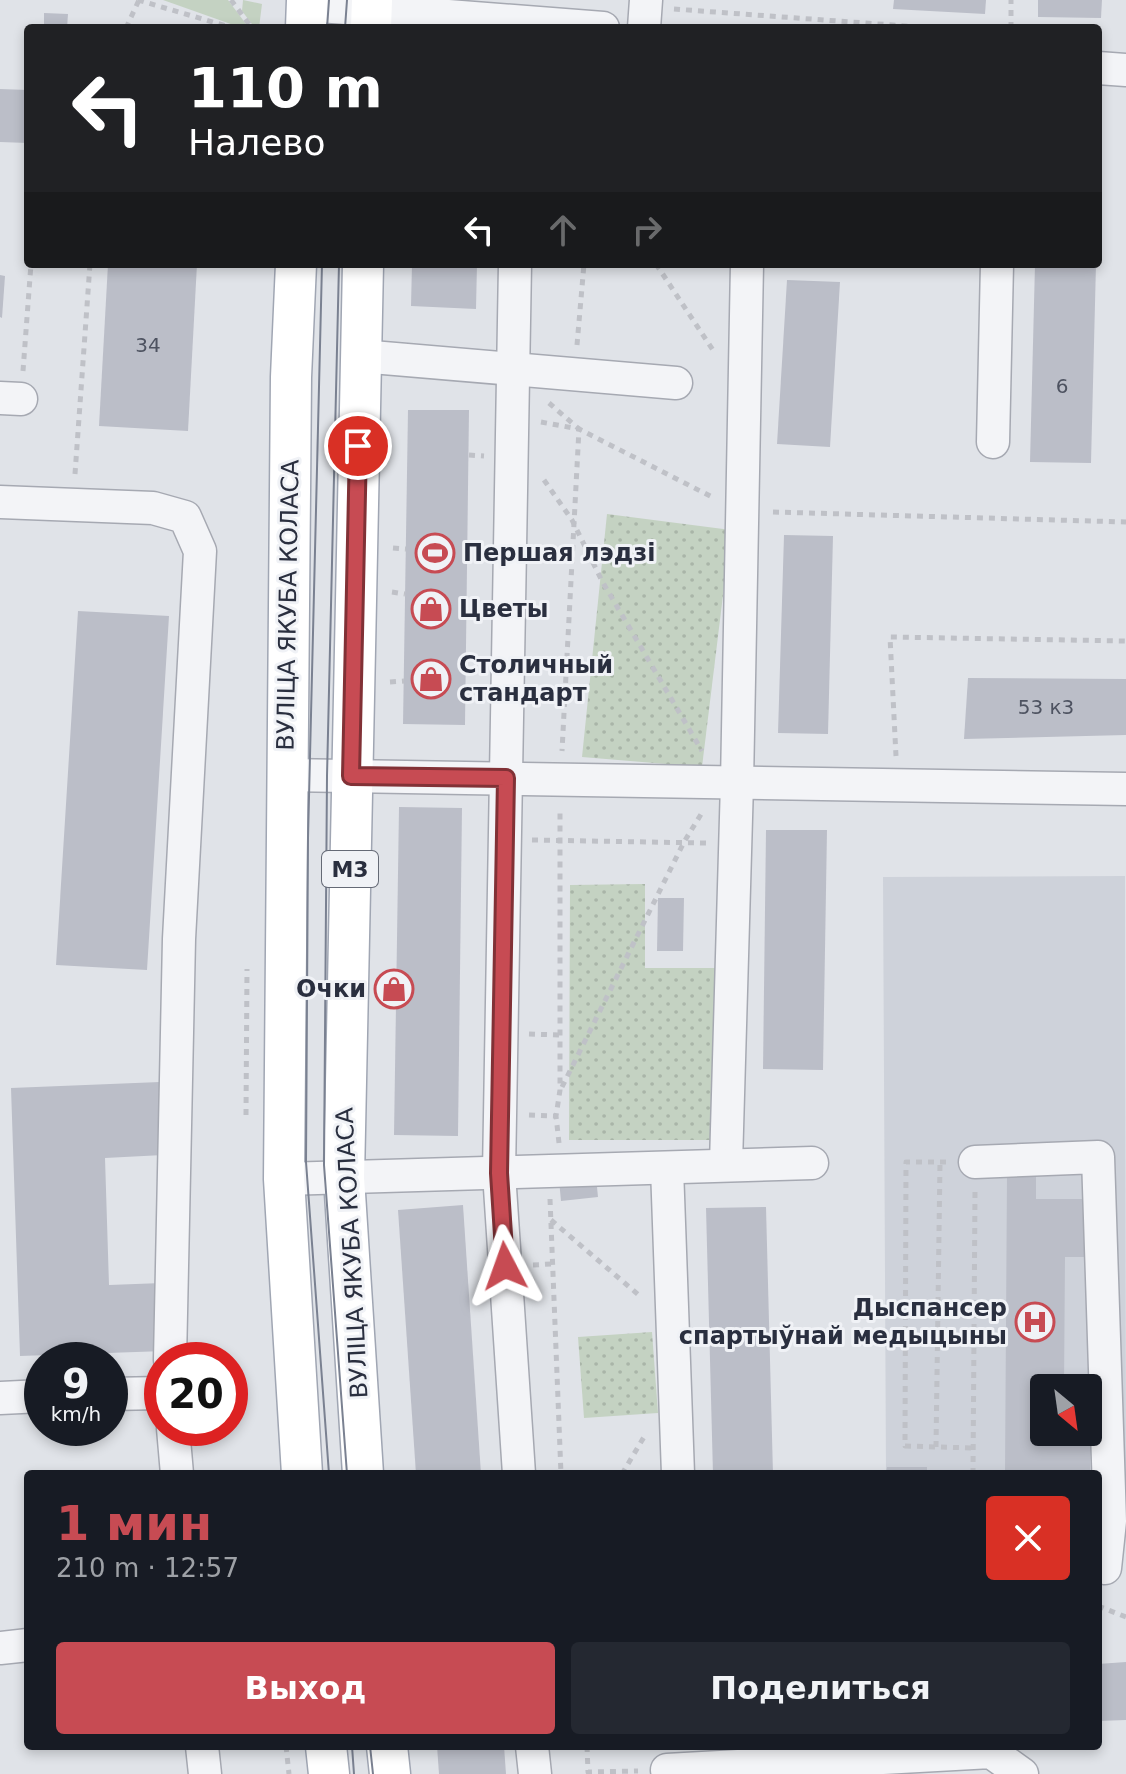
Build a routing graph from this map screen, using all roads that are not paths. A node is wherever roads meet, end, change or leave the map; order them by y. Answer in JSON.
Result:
{"nodes":[{"id":1,"x":488,"y":9,"type":"edge"},
{"id":2,"x":307,"y":11,"type":"edge"},
{"id":3,"x":371,"y":12,"type":"edge"},
{"id":4,"x":579,"y":24,"type":"edge"},
{"id":5,"x":1102,"y":68,"type":"edge"},
{"id":6,"x":1126,"y":70,"type":"edge"},
{"id":7,"x":296,"y":268,"type":"edge"},
{"id":8,"x":363,"y":268,"type":"edge"},
{"id":9,"x":515,"y":268,"type":"edge"},
{"id":10,"x":747,"y":268,"type":"edge"},
{"id":11,"x":997,"y":268,"type":"edge"},
{"id":12,"x":360,"y":356,"type":"junction"},
{"id":13,"x":511,"y":369,"type":"junction"},
{"id":14,"x":676,"y":383,"type":"dead end"},
{"id":15,"x":993,"y":442,"type":"dead end"},
{"id":16,"x":0,"y":502,"type":"edge"},
{"id":17,"x":286,"y":775,"type":"junction"},
{"id":18,"x":351,"y":776,"type":"junction"},
{"id":19,"x":506,"y":778,"type":"junction"},
{"id":20,"x":737,"y":783,"type":"junction"},
{"id":21,"x":1126,"y":789,"type":"edge"},
{"id":22,"x":975,"y":1162,"type":"road end"},
{"id":23,"x":812,"y":1163,"type":"dead end"},
{"id":24,"x":726,"y":1164,"type":"junction"},
{"id":25,"x":667,"y":1168,"type":"junction"},
{"id":26,"x":499,"y":1173,"type":"junction"},
{"id":27,"x":344,"y":1178,"type":"junction"},
{"id":28,"x":284,"y":1179,"type":"junction"},
{"id":29,"x":170,"y":1342,"type":"edge"},
{"id":30,"x":24,"y":1397,"type":"edge"},
{"id":31,"x":0,"y":1398,"type":"edge"},
{"id":32,"x":175,"y":1446,"type":"edge"},
{"id":33,"x":177,"y":1470,"type":"edge"},
{"id":34,"x":302,"y":1470,"type":"edge"},
{"id":35,"x":363,"y":1470,"type":"edge"},
{"id":36,"x":519,"y":1470,"type":"edge"},
{"id":37,"x":678,"y":1470,"type":"edge"},
{"id":38,"x":1110,"y":1568,"type":"edge"},
{"id":39,"x":24,"y":1645,"type":"edge"},
{"id":40,"x":0,"y":1648,"type":"edge"},
{"id":41,"x":202,"y":1750,"type":"edge"},
{"id":42,"x":326,"y":1750,"type":"edge"},
{"id":43,"x":387,"y":1750,"type":"edge"},
{"id":44,"x":532,"y":1750,"type":"edge"},
{"id":45,"x":881,"y":1766,"type":"edge"},
{"id":46,"x":667,"y":1770,"type":"road end"},
{"id":47,"x":205,"y":1774,"type":"edge"},
{"id":48,"x":329,"y":1774,"type":"edge"},
{"id":49,"x":390,"y":1774,"type":"edge"},
{"id":50,"x":535,"y":1774,"type":"edge"},
{"id":51,"x":1022,"y":1774,"type":"edge"}],
"edges":[{"from":1,"to":3,"type":"street"},
{"from":1,"to":4,"type":"street"},
{"from":2,"to":3,"type":"street"},
{"from":5,"to":6,"type":"street"},
{"from":7,"to":17,"type":"main road","name":"ВУЛІЦА ЯКУБА КОЛАСА"},
{"from":8,"to":12,"type":"main road","name":"ВУЛІЦА ЯКУБА КОЛАСА","number":"М3"},
{"from":9,"to":13,"type":"street"},
{"from":10,"to":20,"type":"street"},
{"from":11,"to":15,"type":"street"},
{"from":12,"to":13,"type":"street"},
{"from":12,"to":18,"type":"main road","name":"ВУЛІЦА ЯКУБА КОЛАСА","number":"М3"},
{"from":13,"to":14,"type":"street"},
{"from":13,"to":19,"type":"street"},
{"from":16,"to":29,"type":"street"},
{"from":17,"to":18,"type":"street"},
{"from":17,"to":28,"type":"main road","name":"ВУЛІЦА ЯКУБА КОЛАСА"},
{"from":18,"to":19,"type":"street"},
{"from":18,"to":27,"type":"main road","name":"ВУЛІЦА ЯКУБА КОЛАСА","number":"М3"},
{"from":19,"to":20,"type":"street"},
{"from":19,"to":26,"type":"street"},
{"from":20,"to":21,"type":"street"},
{"from":20,"to":24,"type":"street"},
{"from":22,"to":38,"type":"street"},
{"from":23,"to":24,"type":"street"},
{"from":24,"to":25,"type":"street"},
{"from":25,"to":26,"type":"street"},
{"from":25,"to":37,"type":"street"},
{"from":26,"to":27,"type":"street"},
{"from":26,"to":36,"type":"street"},
{"from":27,"to":28,"type":"street"},
{"from":27,"to":35,"type":"main road","name":"ВУЛІЦА ЯКУБА КОЛАСА","number":"М3"},
{"from":28,"to":34,"type":"main road","name":"ВУЛІЦА ЯКУБА КОЛАСА"},
{"from":30,"to":31,"type":"street"},
{"from":32,"to":33,"type":"street"},
{"from":39,"to":40,"type":"street"},
{"from":41,"to":47,"type":"street"},
{"from":42,"to":48,"type":"main road"},
{"from":43,"to":49,"type":"main road"},
{"from":44,"to":50,"type":"street"},
{"from":45,"to":46,"type":"street"},
{"from":45,"to":51,"type":"street"}]}
